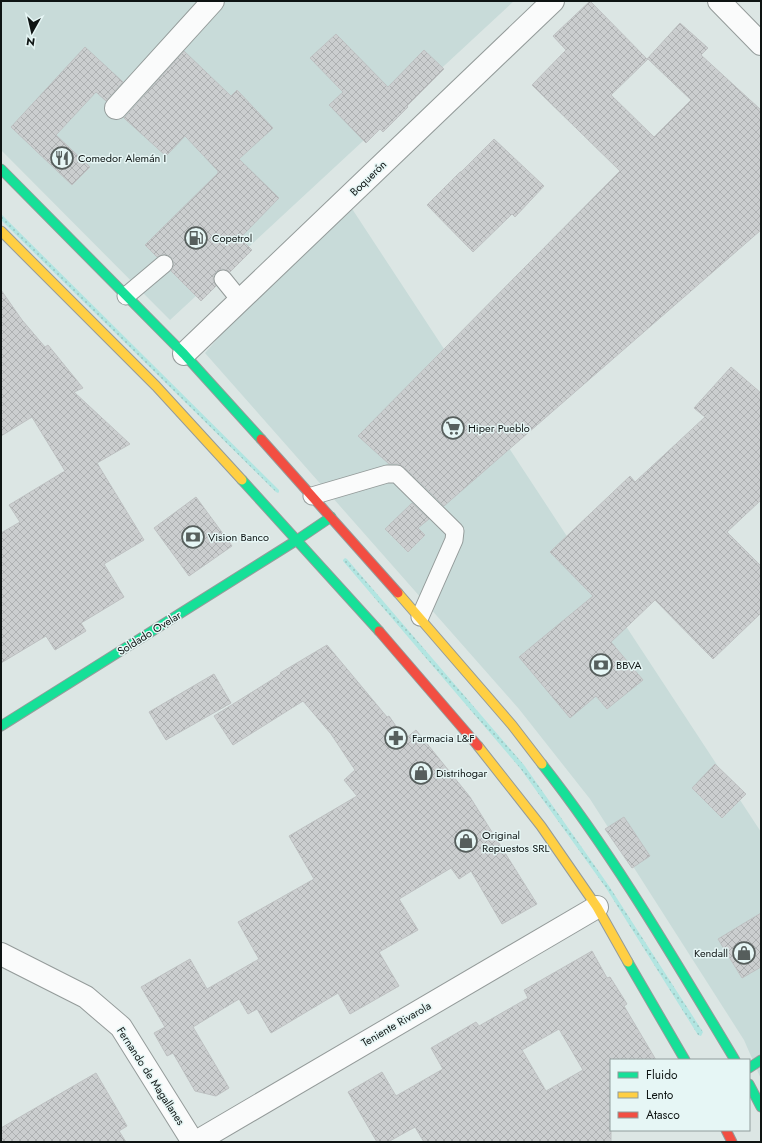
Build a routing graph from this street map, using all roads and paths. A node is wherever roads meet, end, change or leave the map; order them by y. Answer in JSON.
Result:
{"nodes":[{"id":1,"x":213,"y":1,"type":"edge"},
{"id":2,"x":553,"y":1,"type":"edge"},
{"id":3,"x":719,"y":1,"type":"edge"},
{"id":4,"x":761,"y":44,"type":"edge"},
{"id":5,"x":116,"y":108,"type":"dead end"},
{"id":6,"x":1,"y":169,"type":"edge"},
{"id":7,"x":1,"y":231,"type":"edge"},
{"id":8,"x":164,"y":264,"type":"dead end"},
{"id":9,"x":223,"y":279,"type":"dead end"},
{"id":10,"x":126,"y":296,"type":"junction"},
{"id":11,"x":240,"y":300,"type":"junction"},
{"id":12,"x":184,"y":354,"type":"junction"},
{"id":13,"x":312,"y":496,"type":"junction"},
{"id":14,"x":331,"y":518,"type":"junction"},
{"id":15,"x":297,"y":540,"type":"junction"},
{"id":16,"x":420,"y":617,"type":"junction"},
{"id":17,"x":1,"y":726,"type":"edge"},
{"id":18,"x":597,"y":907,"type":"junction"},
{"id":19,"x":1,"y":954,"type":"edge"},
{"id":20,"x":684,"y":1059,"type":"edge"},
{"id":21,"x":734,"y":1059,"type":"edge"},
{"id":22,"x":761,"y":1060,"type":"edge"},
{"id":23,"x":750,"y":1067,"type":"edge"},
{"id":24,"x":750,"y":1086,"type":"edge"},
{"id":25,"x":761,"y":1107,"type":"edge"},
{"id":26,"x":726,"y":1131,"type":"edge"},
{"id":27,"x":193,"y":1142,"type":"edge"},
{"id":28,"x":196,"y":1142,"type":"edge"},
{"id":29,"x":732,"y":1142,"type":"edge"}],
"edges":[{"from":1,"to":5,"type":"street"},
{"from":2,"to":11,"type":"street","name":"Boquerón"},
{"from":3,"to":4,"type":"street"},
{"from":6,"to":10,"type":"main road"},
{"from":7,"to":15,"type":"main road"},
{"from":8,"to":10,"type":"lane"},
{"from":9,"to":11,"type":"lane"},
{"from":10,"to":12,"type":"main road"},
{"from":11,"to":12,"type":"street","name":"Boquerón"},
{"from":12,"to":13,"type":"main road"},
{"from":13,"to":14,"type":"main road"},
{"from":13,"to":16,"type":"lane"},
{"from":14,"to":15,"type":"main road","name":"Soldado Ovelar"},
{"from":14,"to":16,"type":"main road"},
{"from":15,"to":17,"type":"main road","name":"Soldado Ovelar"},
{"from":15,"to":18,"type":"main road"},
{"from":16,"to":21,"type":"main road"},
{"from":18,"to":20,"type":"main road"},
{"from":18,"to":28,"type":"street","name":"Teniente Rivarola"},
{"from":19,"to":27,"type":"street","name":"Fernando de Magallanes"},
{"from":22,"to":23,"type":"main road"},
{"from":24,"to":25,"type":"main road"},
{"from":26,"to":29,"type":"main road"}]}
